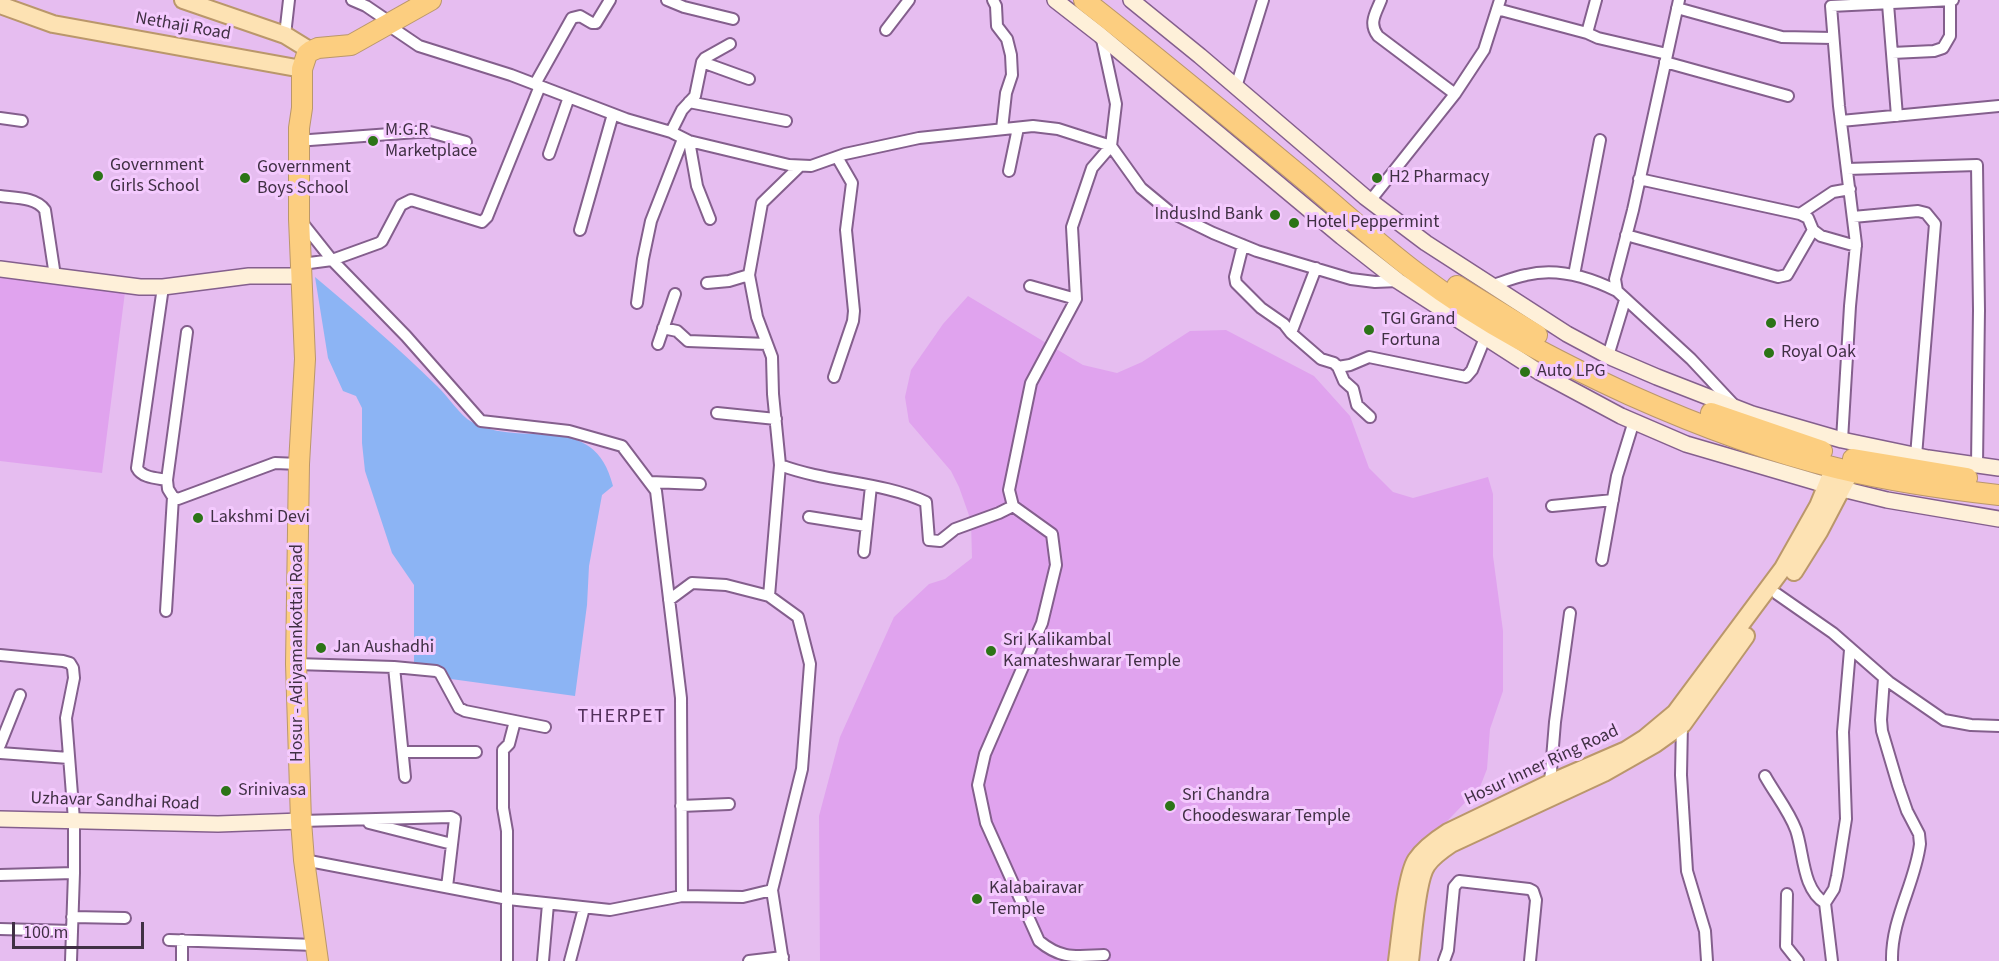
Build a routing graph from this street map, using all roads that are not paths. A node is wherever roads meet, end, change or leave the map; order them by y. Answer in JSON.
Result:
{"nodes":[{"id":1,"x":183,"y":0,"type":"edge"},
{"id":2,"x":289,"y":0,"type":"edge"},
{"id":3,"x":352,"y":0,"type":"edge"},
{"id":4,"x":431,"y":0,"type":"edge"},
{"id":5,"x":610,"y":0,"type":"edge"},
{"id":6,"x":667,"y":0,"type":"edge"},
{"id":7,"x":909,"y":0,"type":"edge"},
{"id":8,"x":993,"y":0,"type":"edge"},
{"id":9,"x":1055,"y":0,"type":"edge"},
{"id":10,"x":1084,"y":0,"type":"edge"},
{"id":11,"x":1106,"y":0,"type":"edge"},
{"id":12,"x":1131,"y":0,"type":"edge"},
{"id":13,"x":1263,"y":0,"type":"edge"},
{"id":14,"x":1381,"y":0,"type":"edge"},
{"id":15,"x":1596,"y":0,"type":"edge"},
{"id":16,"x":1952,"y":0,"type":"edge"},
{"id":17,"x":1830,"y":3,"type":"edge"},
{"id":18,"x":1499,"y":4,"type":"edge"},
{"id":19,"x":1678,"y":4,"type":"edge"},
{"id":20,"x":1888,"y":4,"type":"junction"},
{"id":21,"x":0,"y":5,"type":"edge"},
{"id":22,"x":733,"y":19,"type":"dead end"},
{"id":23,"x":390,"y":24,"type":"junction"},
{"id":24,"x":886,"y":30,"type":"dead end"},
{"id":25,"x":1587,"y":33,"type":"junction"},
{"id":26,"x":1100,"y":35,"type":"junction"},
{"id":27,"x":1833,"y":38,"type":"junction"},
{"id":28,"x":299,"y":43,"type":"junction"},
{"id":29,"x":730,"y":44,"type":"dead end"},
{"id":30,"x":1892,"y":53,"type":"junction"},
{"id":31,"x":1666,"y":58,"type":"junction"},
{"id":32,"x":702,"y":62,"type":"junction"},
{"id":33,"x":297,"y":68,"type":"junction"},
{"id":34,"x":750,"y":79,"type":"dead end"},
{"id":35,"x":538,"y":85,"type":"junction"},
{"id":36,"x":1236,"y":87,"type":"junction"},
{"id":37,"x":1455,"y":94,"type":"junction"},
{"id":38,"x":1788,"y":96,"type":"dead end"},
{"id":39,"x":569,"y":97,"type":"junction"},
{"id":40,"x":689,"y":102,"type":"junction"},
{"id":41,"x":1999,"y":106,"type":"edge"},
{"id":42,"x":613,"y":114,"type":"junction"},
{"id":43,"x":1897,"y":116,"type":"junction"},
{"id":44,"x":0,"y":118,"type":"edge"},
{"id":45,"x":22,"y":121,"type":"dead end"},
{"id":46,"x":786,"y":121,"type":"dead end"},
{"id":47,"x":1841,"y":122,"type":"junction"},
{"id":48,"x":1018,"y":128,"type":"junction"},
{"id":49,"x":1002,"y":129,"type":"junction"},
{"id":50,"x":671,"y":132,"type":"junction"},
{"id":51,"x":304,"y":134,"type":"junction"},
{"id":52,"x":686,"y":140,"type":"junction"},
{"id":53,"x":1600,"y":140,"type":"dead end"},
{"id":54,"x":466,"y":142,"type":"dead end"},
{"id":55,"x":1111,"y":146,"type":"junction"},
{"id":56,"x":549,"y":154,"type":"dead end"},
{"id":57,"x":837,"y":157,"type":"junction"},
{"id":58,"x":800,"y":166,"type":"junction"},
{"id":59,"x":1847,"y":169,"type":"junction"},
{"id":60,"x":1009,"y":171,"type":"dead end"},
{"id":61,"x":1639,"y":179,"type":"junction"},
{"id":62,"x":1850,"y":189,"type":"junction"},
{"id":63,"x":0,"y":196,"type":"edge"},
{"id":64,"x":1370,"y":201,"type":"junction"},
{"id":65,"x":1800,"y":214,"type":"junction"},
{"id":66,"x":1853,"y":217,"type":"junction"},
{"id":67,"x":299,"y":219,"type":"junction"},
{"id":68,"x":710,"y":219,"type":"dead end"},
{"id":69,"x":580,"y":230,"type":"dead end"},
{"id":70,"x":1813,"y":230,"type":"junction"},
{"id":71,"x":1626,"y":235,"type":"junction"},
{"id":72,"x":1243,"y":245,"type":"junction"},
{"id":73,"x":1856,"y":246,"type":"junction"},
{"id":74,"x":332,"y":260,"type":"junction"},
{"id":75,"x":1316,"y":268,"type":"junction"},
{"id":76,"x":0,"y":269,"type":"edge"},
{"id":77,"x":303,"y":270,"type":"junction"},
{"id":78,"x":749,"y":275,"type":"junction"},
{"id":79,"x":1574,"y":275,"type":"junction"},
{"id":80,"x":55,"y":276,"type":"junction"},
{"id":81,"x":1398,"y":281,"type":"junction"},
{"id":82,"x":707,"y":283,"type":"dead end"},
{"id":83,"x":163,"y":286,"type":"junction"},
{"id":84,"x":1030,"y":286,"type":"dead end"},
{"id":85,"x":1491,"y":286,"type":"junction"},
{"id":86,"x":1617,"y":291,"type":"junction"},
{"id":87,"x":675,"y":294,"type":"dead end"},
{"id":88,"x":1076,"y":299,"type":"junction"},
{"id":89,"x":1625,"y":300,"type":"junction"},
{"id":90,"x":637,"y":303,"type":"dead end"},
{"id":91,"x":663,"y":328,"type":"junction"},
{"id":92,"x":187,"y":332,"type":"dead end"},
{"id":93,"x":1291,"y":333,"type":"junction"},
{"id":94,"x":1485,"y":338,"type":"junction"},
{"id":95,"x":658,"y":344,"type":"dead end"},
{"id":96,"x":767,"y":344,"type":"junction"},
{"id":97,"x":1608,"y":356,"type":"junction"},
{"id":98,"x":1338,"y":367,"type":"junction"},
{"id":99,"x":834,"y":376,"type":"dead end"},
{"id":100,"x":1737,"y":408,"type":"junction"},
{"id":101,"x":717,"y":413,"type":"dead end"},
{"id":102,"x":1370,"y":417,"type":"dead end"},
{"id":103,"x":776,"y":419,"type":"junction"},
{"id":104,"x":1634,"y":421,"type":"junction"},
{"id":105,"x":1842,"y":440,"type":"junction"},
{"id":106,"x":1916,"y":456,"type":"junction"},
{"id":107,"x":299,"y":464,"type":"junction"},
{"id":108,"x":780,"y":465,"type":"junction"},
{"id":109,"x":1977,"y":465,"type":"junction"},
{"id":110,"x":1999,"y":468,"type":"edge"},
{"id":111,"x":1839,"y":478,"type":"junction"},
{"id":112,"x":167,"y":480,"type":"junction"},
{"id":113,"x":650,"y":482,"type":"junction"},
{"id":114,"x":1999,"y":482,"type":"edge"},
{"id":115,"x":700,"y":484,"type":"dead end"},
{"id":116,"x":871,"y":486,"type":"junction"},
{"id":117,"x":1999,"y":495,"type":"edge"},
{"id":118,"x":172,"y":497,"type":"junction"},
{"id":119,"x":1613,"y":500,"type":"junction"},
{"id":120,"x":1013,"y":506,"type":"junction"},
{"id":121,"x":1552,"y":506,"type":"dead end"},
{"id":122,"x":809,"y":517,"type":"dead end"},
{"id":123,"x":1999,"y":519,"type":"edge"},
{"id":124,"x":866,"y":526,"type":"junction"},
{"id":125,"x":864,"y":552,"type":"dead end"},
{"id":126,"x":1602,"y":560,"type":"dead end"},
{"id":127,"x":1777,"y":594,"type":"junction"},
{"id":128,"x":770,"y":596,"type":"junction"},
{"id":129,"x":669,"y":600,"type":"junction"},
{"id":130,"x":166,"y":611,"type":"dead end"},
{"id":131,"x":1570,"y":613,"type":"dead end"},
{"id":132,"x":1850,"y":650,"type":"junction"},
{"id":133,"x":0,"y":655,"type":"edge"},
{"id":134,"x":296,"y":664,"type":"junction"},
{"id":135,"x":394,"y":667,"type":"junction"},
{"id":136,"x":1884,"y":678,"type":"junction"},
{"id":137,"x":20,"y":695,"type":"dead end"},
{"id":138,"x":1679,"y":718,"type":"junction"},
{"id":139,"x":515,"y":721,"type":"junction"},
{"id":140,"x":1999,"y":726,"type":"edge"},
{"id":141,"x":545,"y":727,"type":"dead end"},
{"id":142,"x":0,"y":745,"type":"edge"},
{"id":143,"x":403,"y":752,"type":"junction"},
{"id":144,"x":476,"y":752,"type":"dead end"},
{"id":145,"x":0,"y":753,"type":"edge"},
{"id":146,"x":69,"y":758,"type":"junction"},
{"id":147,"x":1765,"y":776,"type":"dead end"},
{"id":148,"x":405,"y":777,"type":"dead end"},
{"id":149,"x":1550,"y":783,"type":"junction"},
{"id":150,"x":729,"y":804,"type":"dead end"},
{"id":151,"x":681,"y":806,"type":"junction"},
{"id":152,"x":0,"y":819,"type":"edge"},
{"id":153,"x":354,"y":819,"type":"junction"},
{"id":154,"x":74,"y":820,"type":"junction"},
{"id":155,"x":301,"y":821,"type":"junction"},
{"id":156,"x":452,"y":844,"type":"junction"},
{"id":157,"x":304,"y":860,"type":"junction"},
{"id":158,"x":74,"y":873,"type":"junction"},
{"id":159,"x":0,"y":875,"type":"edge"},
{"id":160,"x":447,"y":887,"type":"junction"},
{"id":161,"x":772,"y":890,"type":"junction"},
{"id":162,"x":1787,"y":894,"type":"dead end"},
{"id":163,"x":682,"y":896,"type":"junction"},
{"id":164,"x":508,"y":899,"type":"junction"},
{"id":165,"x":1825,"y":903,"type":"junction"},
{"id":166,"x":548,"y":904,"type":"junction"},
{"id":167,"x":584,"y":908,"type":"junction"},
{"id":168,"x":72,"y":917,"type":"junction"},
{"id":169,"x":125,"y":918,"type":"dead end"},
{"id":170,"x":0,"y":929,"type":"edge"},
{"id":171,"x":72,"y":931,"type":"junction"},
{"id":172,"x":169,"y":940,"type":"dead end"},
{"id":173,"x":182,"y":940,"type":"junction"},
{"id":174,"x":317,"y":953,"type":"edge"},
{"id":175,"x":1104,"y":956,"type":"dead end"},
{"id":176,"x":783,"y":959,"type":"edge"},
{"id":177,"x":70,"y":961,"type":"edge"},
{"id":178,"x":182,"y":961,"type":"edge"},
{"id":179,"x":507,"y":961,"type":"edge"},
{"id":180,"x":543,"y":961,"type":"edge"},
{"id":181,"x":570,"y":961,"type":"edge"},
{"id":182,"x":749,"y":961,"type":"edge"},
{"id":183,"x":1397,"y":961,"type":"edge"},
{"id":184,"x":1410,"y":961,"type":"edge"},
{"id":185,"x":1444,"y":961,"type":"edge"},
{"id":186,"x":1530,"y":961,"type":"edge"},
{"id":187,"x":1707,"y":961,"type":"edge"},
{"id":188,"x":1798,"y":961,"type":"edge"},
{"id":189,"x":1832,"y":961,"type":"edge"},
{"id":190,"x":1892,"y":961,"type":"edge"}],
"edges":[{"from":1,"to":28,"type":"main road"},
{"from":2,"to":28,"type":"street"},
{"from":3,"to":23,"type":"street"},
{"from":4,"to":23,"type":"highway"},
{"from":5,"to":35,"type":"street"},
{"from":6,"to":22,"type":"street"},
{"from":7,"to":24,"type":"street"},
{"from":8,"to":49,"type":"street"},
{"from":9,"to":26,"type":"street"},
{"from":10,"to":111,"type":"highway"},
{"from":11,"to":114,"type":"highway"},
{"from":12,"to":36,"type":"street"},
{"from":13,"to":36,"type":"street"},
{"from":14,"to":37,"type":"street"},
{"from":15,"to":25,"type":"street"},
{"from":16,"to":20,"type":"street"},
{"from":16,"to":30,"type":"street"},
{"from":17,"to":20,"type":"street"},
{"from":17,"to":27,"type":"street"},
{"from":18,"to":25,"type":"street"},
{"from":18,"to":37,"type":"street"},
{"from":19,"to":27,"type":"street"},
{"from":19,"to":31,"type":"street"},
{"from":20,"to":30,"type":"street"},
{"from":21,"to":33,"type":"main road","name":"Nethaji Road"},
{"from":23,"to":28,"type":"highway"},
{"from":23,"to":35,"type":"street"},
{"from":25,"to":31,"type":"street"},
{"from":26,"to":55,"type":"street"},
{"from":26,"to":81,"type":"street"},
{"from":27,"to":47,"type":"street"},
{"from":28,"to":33,"type":"highway"},
{"from":29,"to":32,"type":"street"},
{"from":30,"to":43,"type":"street"},
{"from":31,"to":38,"type":"street"},
{"from":31,"to":61,"type":"street"},
{"from":32,"to":34,"type":"street"},
{"from":32,"to":40,"type":"street"},
{"from":33,"to":51,"type":"highway","name":"Hosur - Adiyamankottai Road"},
{"from":35,"to":39,"type":"street"},
{"from":35,"to":74,"type":"street"},
{"from":36,"to":64,"type":"street"},
{"from":37,"to":64,"type":"street"},
{"from":39,"to":42,"type":"street"},
{"from":39,"to":56,"type":"street"},
{"from":40,"to":46,"type":"street"},
{"from":40,"to":50,"type":"street"},
{"from":41,"to":43,"type":"street"},
{"from":42,"to":50,"type":"street"},
{"from":42,"to":69,"type":"street"},
{"from":43,"to":47,"type":"street"},
{"from":44,"to":45,"type":"street"},
{"from":47,"to":59,"type":"street"},
{"from":48,"to":49,"type":"street"},
{"from":48,"to":55,"type":"street"},
{"from":48,"to":60,"type":"street"},
{"from":49,"to":57,"type":"street"},
{"from":50,"to":52,"type":"street"},
{"from":51,"to":54,"type":"street"},
{"from":51,"to":67,"type":"highway","name":"Hosur - Adiyamankottai Road"},
{"from":52,"to":58,"type":"street"},
{"from":52,"to":68,"type":"street"},
{"from":52,"to":90,"type":"street"},
{"from":53,"to":79,"type":"street"},
{"from":55,"to":72,"type":"street"},
{"from":55,"to":88,"type":"street"},
{"from":57,"to":58,"type":"street"},
{"from":57,"to":99,"type":"street"},
{"from":58,"to":78,"type":"street"},
{"from":59,"to":62,"type":"street"},
{"from":59,"to":109,"type":"street"},
{"from":61,"to":65,"type":"street"},
{"from":61,"to":71,"type":"street"},
{"from":62,"to":65,"type":"street"},
{"from":62,"to":66,"type":"street"},
{"from":63,"to":80,"type":"street"},
{"from":64,"to":85,"type":"street"},
{"from":65,"to":70,"type":"street"},
{"from":66,"to":73,"type":"street"},
{"from":66,"to":106,"type":"street"},
{"from":67,"to":74,"type":"street"},
{"from":67,"to":77,"type":"highway","name":"Hosur - Adiyamankottai Road"},
{"from":70,"to":71,"type":"street"},
{"from":70,"to":73,"type":"street"},
{"from":71,"to":86,"type":"street"},
{"from":72,"to":75,"type":"street"},
{"from":72,"to":93,"type":"street"},
{"from":73,"to":105,"type":"street"},
{"from":74,"to":77,"type":"street"},
{"from":74,"to":113,"type":"street"},
{"from":75,"to":81,"type":"street"},
{"from":75,"to":93,"type":"street"},
{"from":76,"to":80,"type":"street"},
{"from":77,"to":83,"type":"street"},
{"from":77,"to":107,"type":"highway","name":"Hosur - Adiyamankottai Road"},
{"from":78,"to":82,"type":"street"},
{"from":78,"to":96,"type":"street"},
{"from":79,"to":85,"type":"street"},
{"from":79,"to":86,"type":"street"},
{"from":80,"to":83,"type":"street"},
{"from":81,"to":94,"type":"street"},
{"from":83,"to":112,"type":"street"},
{"from":84,"to":88,"type":"street"},
{"from":85,"to":97,"type":"street"},
{"from":86,"to":89,"type":"street"},
{"from":87,"to":91,"type":"street"},
{"from":88,"to":120,"type":"street"},
{"from":89,"to":97,"type":"street"},
{"from":89,"to":100,"type":"street"},
{"from":91,"to":95,"type":"street"},
{"from":91,"to":96,"type":"street"},
{"from":92,"to":112,"type":"street"},
{"from":93,"to":98,"type":"street"},
{"from":94,"to":98,"type":"street"},
{"from":94,"to":104,"type":"street"},
{"from":96,"to":103,"type":"street"},
{"from":97,"to":100,"type":"street"},
{"from":98,"to":102,"type":"street"},
{"from":100,"to":105,"type":"street"},
{"from":101,"to":103,"type":"street"},
{"from":103,"to":108,"type":"street"},
{"from":104,"to":111,"type":"street"},
{"from":104,"to":119,"type":"street"},
{"from":105,"to":106,"type":"street"},
{"from":106,"to":109,"type":"street"},
{"from":107,"to":118,"type":"street"},
{"from":107,"to":134,"type":"highway","name":"Hosur - Adiyamankottai Road"},
{"from":108,"to":116,"type":"street"},
{"from":108,"to":128,"type":"street"},
{"from":109,"to":110,"type":"street"},
{"from":111,"to":117,"type":"highway"},
{"from":111,"to":123,"type":"street"},
{"from":111,"to":127,"type":"main road","name":"Hosur Inner Ring Road"},
{"from":111,"to":138,"type":"main road","name":"Hosur Inner Ring Road"},
{"from":112,"to":118,"type":"street"},
{"from":113,"to":115,"type":"street"},
{"from":113,"to":129,"type":"street"},
{"from":116,"to":120,"type":"street"},
{"from":116,"to":124,"type":"street"},
{"from":118,"to":130,"type":"street"},
{"from":119,"to":121,"type":"street"},
{"from":119,"to":126,"type":"street"},
{"from":120,"to":175,"type":"street"},
{"from":122,"to":124,"type":"street"},
{"from":124,"to":125,"type":"street"},
{"from":127,"to":132,"type":"street"},
{"from":127,"to":138,"type":"main road","name":"Hosur Inner Ring Road"},
{"from":128,"to":129,"type":"street"},
{"from":128,"to":161,"type":"street"},
{"from":129,"to":151,"type":"street"},
{"from":131,"to":149,"type":"street"},
{"from":132,"to":136,"type":"street"},
{"from":132,"to":165,"type":"street"},
{"from":133,"to":146,"type":"street"},
{"from":134,"to":135,"type":"street"},
{"from":134,"to":155,"type":"highway","name":"Hosur - Adiyamankottai Road"},
{"from":135,"to":139,"type":"street"},
{"from":135,"to":143,"type":"street"},
{"from":136,"to":140,"type":"street"},
{"from":136,"to":190,"type":"street"},
{"from":137,"to":142,"type":"street"},
{"from":138,"to":149,"type":"main road","name":"Hosur Inner Ring Road"},
{"from":138,"to":184,"type":"main road","name":"Hosur Inner Ring Road"},
{"from":138,"to":187,"type":"street"},
{"from":139,"to":141,"type":"street"},
{"from":139,"to":164,"type":"street"},
{"from":143,"to":144,"type":"street"},
{"from":143,"to":148,"type":"street"},
{"from":145,"to":146,"type":"street"},
{"from":146,"to":154,"type":"street"},
{"from":147,"to":165,"type":"street"},
{"from":149,"to":183,"type":"main road","name":"Hosur Inner Ring Road"},
{"from":150,"to":151,"type":"street"},
{"from":151,"to":163,"type":"street"},
{"from":152,"to":154,"type":"street","name":"Uzhavar Sandhai Road"},
{"from":153,"to":155,"type":"street"},
{"from":153,"to":156,"type":"street"},
{"from":153,"to":156,"type":"street"},
{"from":154,"to":155,"type":"street","name":"Uzhavar Sandhai Road"},
{"from":154,"to":158,"type":"street"},
{"from":155,"to":157,"type":"highway","name":"Hosur - Adiyamankottai Road"},
{"from":156,"to":160,"type":"street"},
{"from":157,"to":160,"type":"street"},
{"from":157,"to":174,"type":"highway","name":"Hosur - Adiyamankottai Road"},
{"from":158,"to":159,"type":"street"},
{"from":158,"to":168,"type":"street"},
{"from":160,"to":164,"type":"street"},
{"from":161,"to":163,"type":"street"},
{"from":161,"to":176,"type":"street"},
{"from":162,"to":188,"type":"street"},
{"from":163,"to":167,"type":"street"},
{"from":164,"to":166,"type":"street"},
{"from":164,"to":179,"type":"street"},
{"from":165,"to":189,"type":"street"},
{"from":166,"to":167,"type":"street"},
{"from":166,"to":180,"type":"street"},
{"from":167,"to":181,"type":"street"},
{"from":168,"to":169,"type":"street"},
{"from":168,"to":171,"type":"street"},
{"from":170,"to":171,"type":"street"},
{"from":171,"to":177,"type":"street"},
{"from":172,"to":173,"type":"street"},
{"from":173,"to":174,"type":"street"},
{"from":173,"to":178,"type":"street"},
{"from":176,"to":182,"type":"street"},
{"from":185,"to":186,"type":"street"}]}
